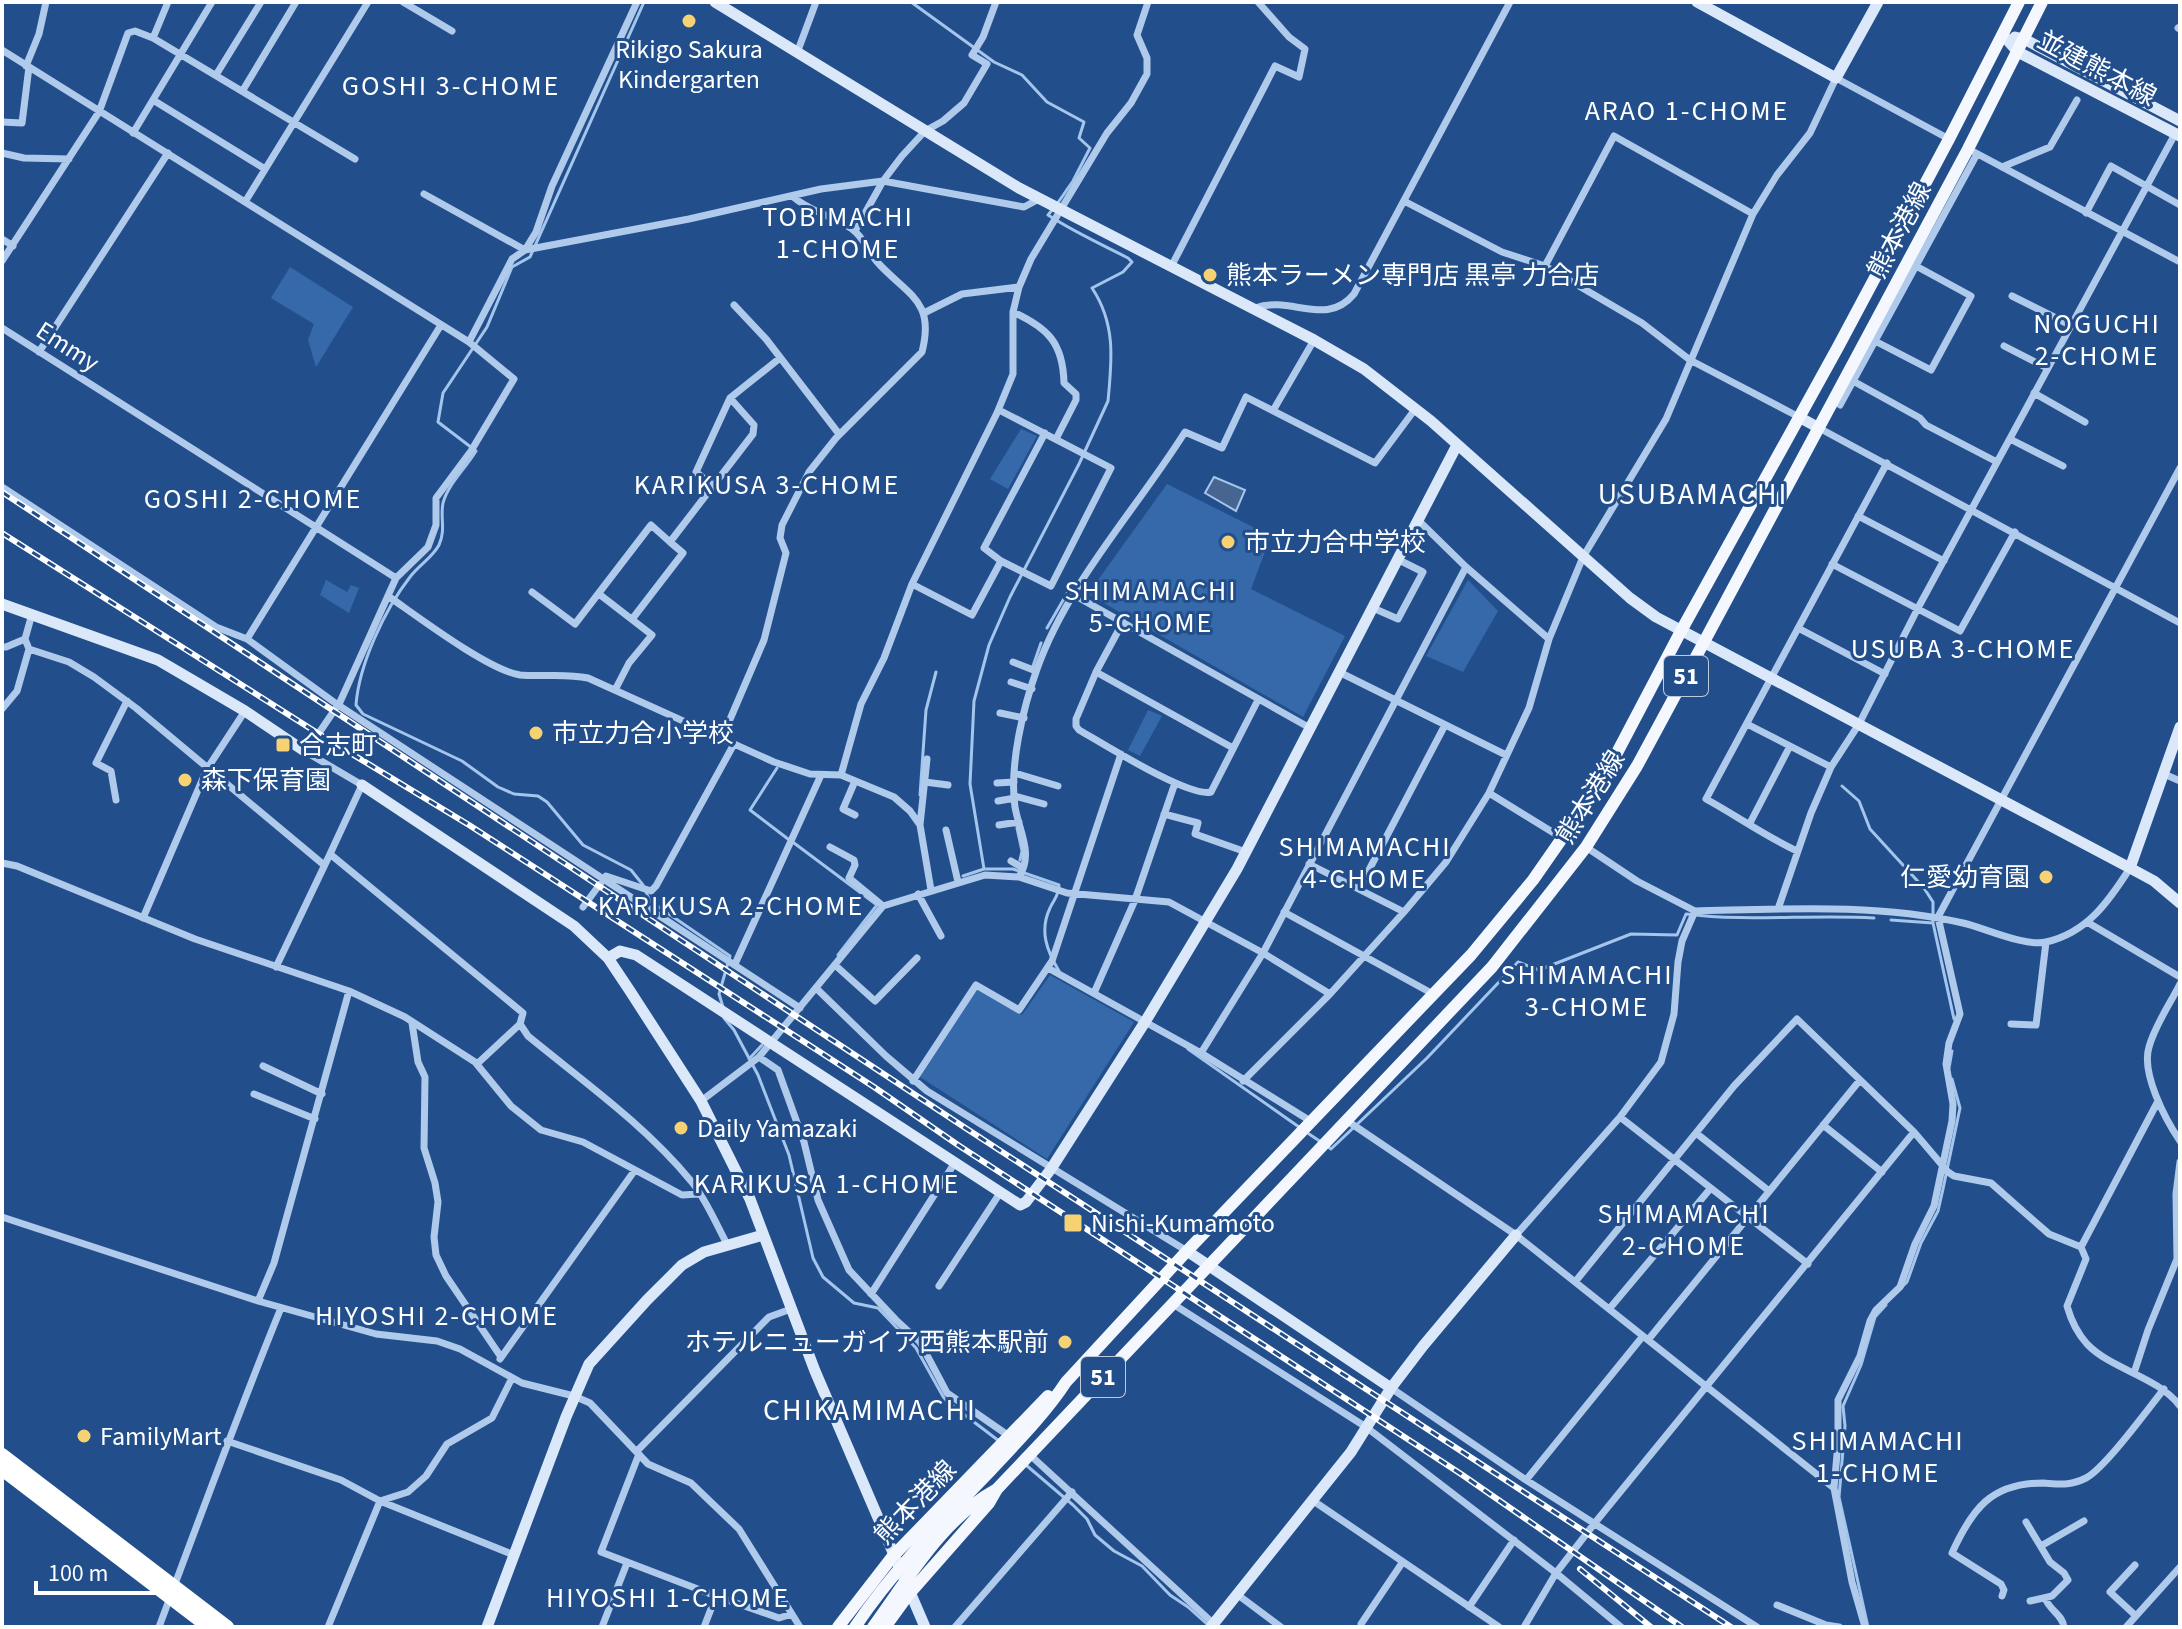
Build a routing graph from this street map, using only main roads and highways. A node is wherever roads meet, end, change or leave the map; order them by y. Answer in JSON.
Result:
{"nodes":[{"id":1,"x":2019,"y":2,"type":"edge"},
{"id":2,"x":2042,"y":2,"type":"edge"},
{"id":3,"x":1066,"y":1382,"type":"junction"},
{"id":4,"x":2,"y":1455,"type":"edge"},
{"id":5,"x":2,"y":1469,"type":"edge"},
{"id":6,"x":907,"y":1588,"type":"junction"},
{"id":7,"x":173,"y":1593,"type":"junction"},
{"id":8,"x":209,"y":1627,"type":"edge"},
{"id":9,"x":227,"y":1627,"type":"edge"},
{"id":10,"x":838,"y":1627,"type":"edge"},
{"id":11,"x":855,"y":1627,"type":"edge"},
{"id":12,"x":873,"y":1627,"type":"edge"},
{"id":13,"x":885,"y":1627,"type":"edge"}],
"edges":[{"from":1,"to":3,"type":"main road","name":"熊本港線","number":"51"},
{"from":2,"to":6,"type":"main road","name":"熊本港線","number":"51"},
{"from":3,"to":10,"type":"main road","name":"熊本港線","number":"51"},
{"from":3,"to":11,"type":"main road","name":"熊本港線","number":"51"},
{"from":4,"to":7,"type":"highway"},
{"from":5,"to":7,"type":"highway"},
{"from":6,"to":12,"type":"main road","name":"熊本港線","number":"51"},
{"from":6,"to":13,"type":"main road","name":"熊本港線","number":"51"},
{"from":7,"to":8,"type":"highway"},
{"from":7,"to":9,"type":"highway"}]}
